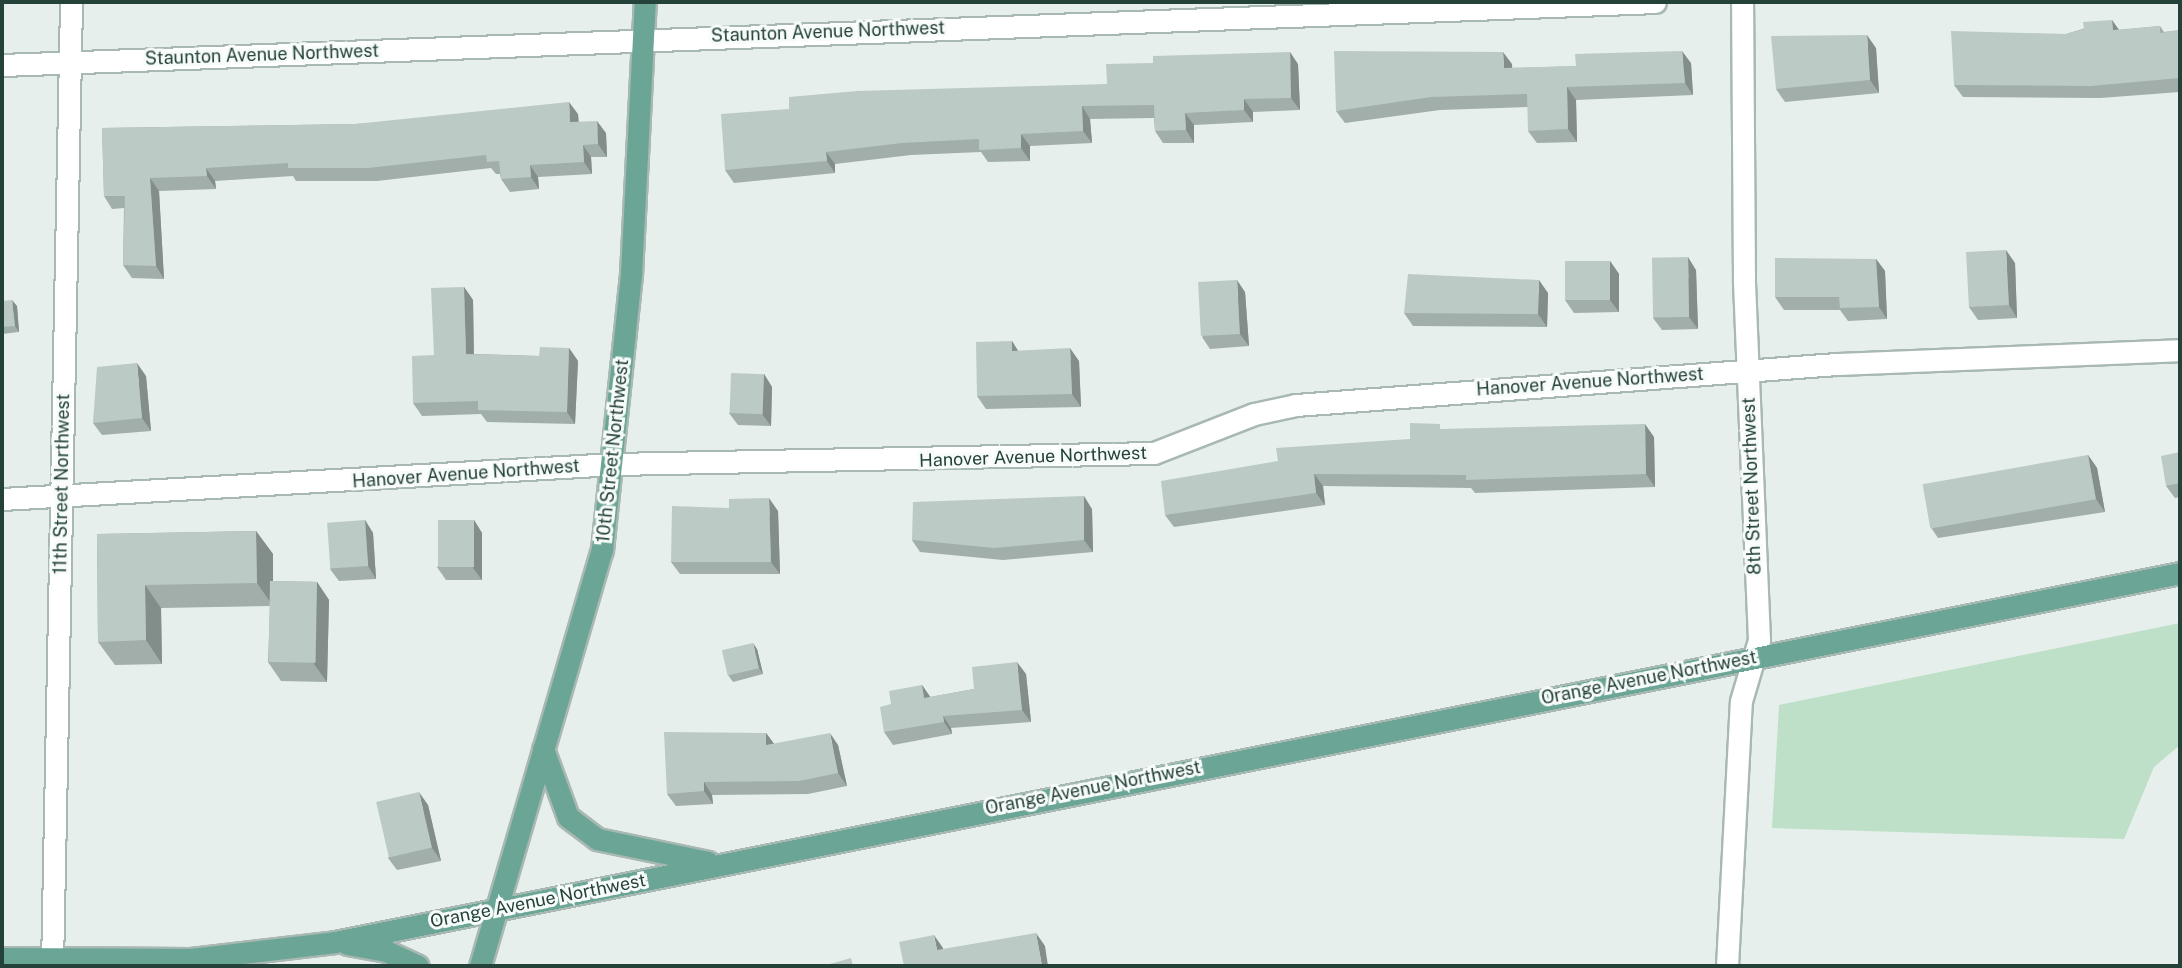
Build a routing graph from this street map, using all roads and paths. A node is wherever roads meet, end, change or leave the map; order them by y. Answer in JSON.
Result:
{"nodes":[{"id":1,"x":71,"y":2,"type":"edge"},
{"id":2,"x":645,"y":2,"type":"edge"},
{"id":3,"x":1655,"y":2,"type":"edge"},
{"id":4,"x":1742,"y":2,"type":"edge"},
{"id":5,"x":644,"y":38,"type":"junction"},
{"id":6,"x":70,"y":63,"type":"junction"},
{"id":7,"x":2,"y":65,"type":"edge"},
{"id":8,"x":2180,"y":350,"type":"edge"},
{"id":9,"x":1747,"y":370,"type":"junction"},
{"id":10,"x":615,"y":464,"type":"junction"},
{"id":11,"x":62,"y":496,"type":"junction"},
{"id":12,"x":2,"y":499,"type":"edge"},
{"id":13,"x":2180,"y":573,"type":"edge"},
{"id":14,"x":1754,"y":657,"type":"junction"},
{"id":15,"x":542,"y":748,"type":"junction"},
{"id":16,"x":724,"y":864,"type":"junction"},
{"id":17,"x":492,"y":910,"type":"junction"},
{"id":18,"x":335,"y":942,"type":"junction"},
{"id":19,"x":2,"y":958,"type":"edge"},
{"id":20,"x":52,"y":962,"type":"edge"},
{"id":21,"x":418,"y":966,"type":"edge"},
{"id":22,"x":480,"y":966,"type":"edge"},
{"id":23,"x":1727,"y":966,"type":"edge"}],
"edges":[{"from":1,"to":6,"type":"street","name":"11th Street Northwest"},
{"from":2,"to":5,"type":"main road","name":"10th Street Northwest"},
{"from":3,"to":5,"type":"street","name":"Staunton Avenue Northwest"},
{"from":4,"to":9,"type":"street","name":"8th Street Northwest"},
{"from":5,"to":6,"type":"street","name":"Staunton Avenue Northwest"},
{"from":5,"to":10,"type":"main road","name":"10th Street Northwest"},
{"from":6,"to":7,"type":"street","name":"Staunton Avenue Northwest"},
{"from":6,"to":11,"type":"street","name":"11th Street Northwest"},
{"from":8,"to":9,"type":"street","name":"Hanover Avenue Northwest"},
{"from":9,"to":10,"type":"street","name":"Hanover Avenue Northwest"},
{"from":9,"to":14,"type":"street","name":"8th Street Northwest"},
{"from":10,"to":11,"type":"street","name":"Hanover Avenue Northwest"},
{"from":10,"to":15,"type":"main road","name":"10th Street Northwest"},
{"from":11,"to":12,"type":"street","name":"Hanover Avenue Northwest"},
{"from":11,"to":20,"type":"street","name":"11th Street Northwest"},
{"from":13,"to":14,"type":"main road","name":"Orange Avenue Northwest"},
{"from":14,"to":16,"type":"main road","name":"Orange Avenue Northwest"},
{"from":14,"to":23,"type":"street","name":"8th Street Northwest"},
{"from":15,"to":16,"type":"main road"},
{"from":15,"to":17,"type":"main road","name":"10th Street Northwest"},
{"from":16,"to":17,"type":"main road","name":"Orange Avenue Northwest"},
{"from":17,"to":18,"type":"main road","name":"Orange Avenue Northwest"},
{"from":17,"to":22,"type":"main road","name":"10th Street Northwest"},
{"from":18,"to":20,"type":"main road","name":"Orange Avenue Northwest"},
{"from":18,"to":21,"type":"main road"},
{"from":19,"to":20,"type":"main road","name":"Orange Avenue Northwest"}]}
